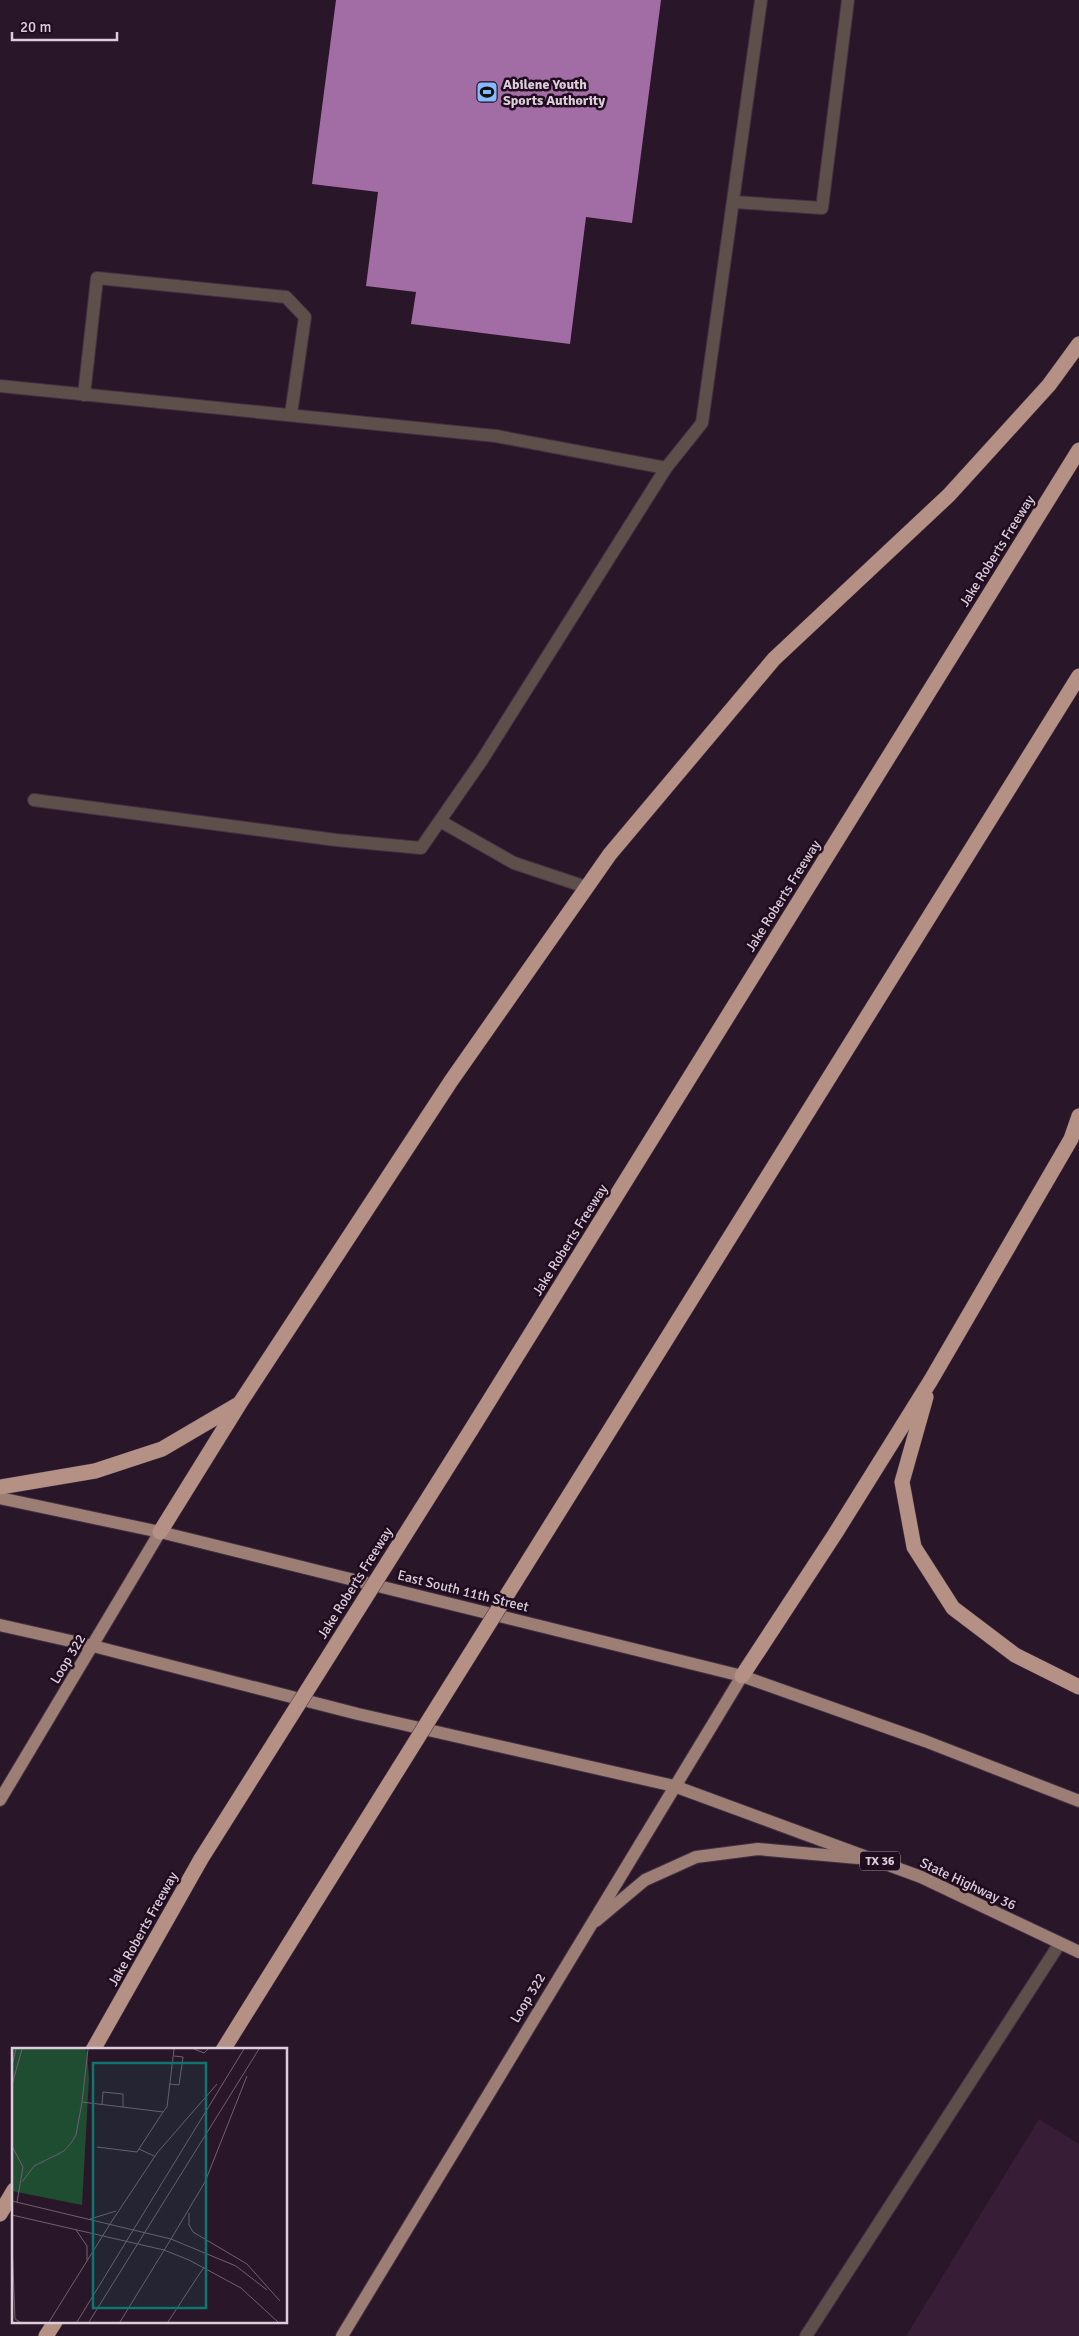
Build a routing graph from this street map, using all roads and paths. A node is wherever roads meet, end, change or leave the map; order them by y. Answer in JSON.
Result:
{"nodes":[{"id":1,"x":761,"y":0,"type":"edge"},
{"id":2,"x":848,"y":0,"type":"edge"},
{"id":3,"x":734,"y":202,"type":"junction"},
{"id":4,"x":1079,"y":344,"type":"edge"},
{"id":5,"x":0,"y":386,"type":"edge"},
{"id":6,"x":84,"y":395,"type":"junction"},
{"id":7,"x":291,"y":414,"type":"junction"},
{"id":8,"x":1079,"y":450,"type":"edge"},
{"id":9,"x":666,"y":468,"type":"junction"},
{"id":10,"x":1079,"y":676,"type":"edge"},
{"id":11,"x":34,"y":800,"type":"dead end"},
{"id":12,"x":440,"y":821,"type":"junction"},
{"id":13,"x":586,"y":887,"type":"junction"},
{"id":14,"x":1079,"y":1116,"type":"edge"},
{"id":15,"x":931,"y":1380,"type":"junction"},
{"id":16,"x":240,"y":1403,"type":"junction"},
{"id":17,"x":0,"y":1487,"type":"edge"},
{"id":18,"x":0,"y":1498,"type":"edge"},
{"id":19,"x":160,"y":1532,"type":"junction"},
{"id":20,"x":0,"y":1625,"type":"edge"},
{"id":21,"x":93,"y":1646,"type":"junction"},
{"id":22,"x":742,"y":1676,"type":"junction"},
{"id":23,"x":1079,"y":1687,"type":"edge"},
{"id":24,"x":674,"y":1786,"type":"junction"},
{"id":25,"x":0,"y":1800,"type":"edge"},
{"id":26,"x":1079,"y":1801,"type":"edge"},
{"id":27,"x":875,"y":1860,"type":"junction"},
{"id":28,"x":587,"y":1930,"type":"junction"},
{"id":29,"x":1060,"y":1943,"type":"junction"},
{"id":30,"x":1079,"y":1952,"type":"edge"},
{"id":31,"x":94,"y":2048,"type":"edge"},
{"id":32,"x":224,"y":2048,"type":"edge"},
{"id":33,"x":12,"y":2193,"type":"edge"},
{"id":34,"x":0,"y":2214,"type":"edge"},
{"id":35,"x":54,"y":2324,"type":"edge"},
{"id":36,"x":46,"y":2336,"type":"edge"},
{"id":37,"x":342,"y":2336,"type":"edge"},
{"id":38,"x":806,"y":2336,"type":"edge"}],
"edges":[{"from":1,"to":3,"type":"lane"},
{"from":2,"to":3,"type":"lane"},
{"from":3,"to":9,"type":"lane"},
{"from":4,"to":13,"type":"highway"},
{"from":5,"to":6,"type":"lane"},
{"from":6,"to":7,"type":"lane"},
{"from":6,"to":7,"type":"lane"},
{"from":7,"to":9,"type":"lane"},
{"from":8,"to":31,"type":"highway","name":"Jake Roberts Freeway","bridge":true},
{"from":9,"to":12,"type":"lane"},
{"from":10,"to":32,"type":"highway","bridge":true},
{"from":11,"to":12,"type":"lane"},
{"from":12,"to":13,"type":"lane"},
{"from":13,"to":16,"type":"highway"},
{"from":14,"to":15,"type":"highway"},
{"from":15,"to":22,"type":"highway"},
{"from":15,"to":23,"type":"highway"},
{"from":16,"to":17,"type":"highway"},
{"from":16,"to":19,"type":"highway"},
{"from":18,"to":19,"type":"main road","name":"East South 11th Street"},
{"from":19,"to":21,"type":"main road","name":"Loop 322"},
{"from":19,"to":22,"type":"main road","name":"East South 11th Street"},
{"from":20,"to":21,"type":"main road","number":"TX 36"},
{"from":21,"to":24,"type":"main road","number":"TX 36"},
{"from":21,"to":25,"type":"main road","name":"Loop 322"},
{"from":22,"to":24,"type":"main road","name":"Loop 322"},
{"from":22,"to":26,"type":"main road"},
{"from":24,"to":27,"type":"main road","name":"State Highway 36","number":"TX 36"},
{"from":24,"to":28,"type":"main road","name":"Loop 322"},
{"from":27,"to":28,"type":"main road"},
{"from":27,"to":29,"type":"main road","name":"State Highway 36","number":"TX 36"},
{"from":28,"to":37,"type":"main road","name":"Loop 322"},
{"from":29,"to":30,"type":"main road","name":"State Highway 36","number":"TX 36"},
{"from":29,"to":38,"type":"lane"},
{"from":33,"to":34,"type":"highway"},
{"from":35,"to":36,"type":"highway"}]}
